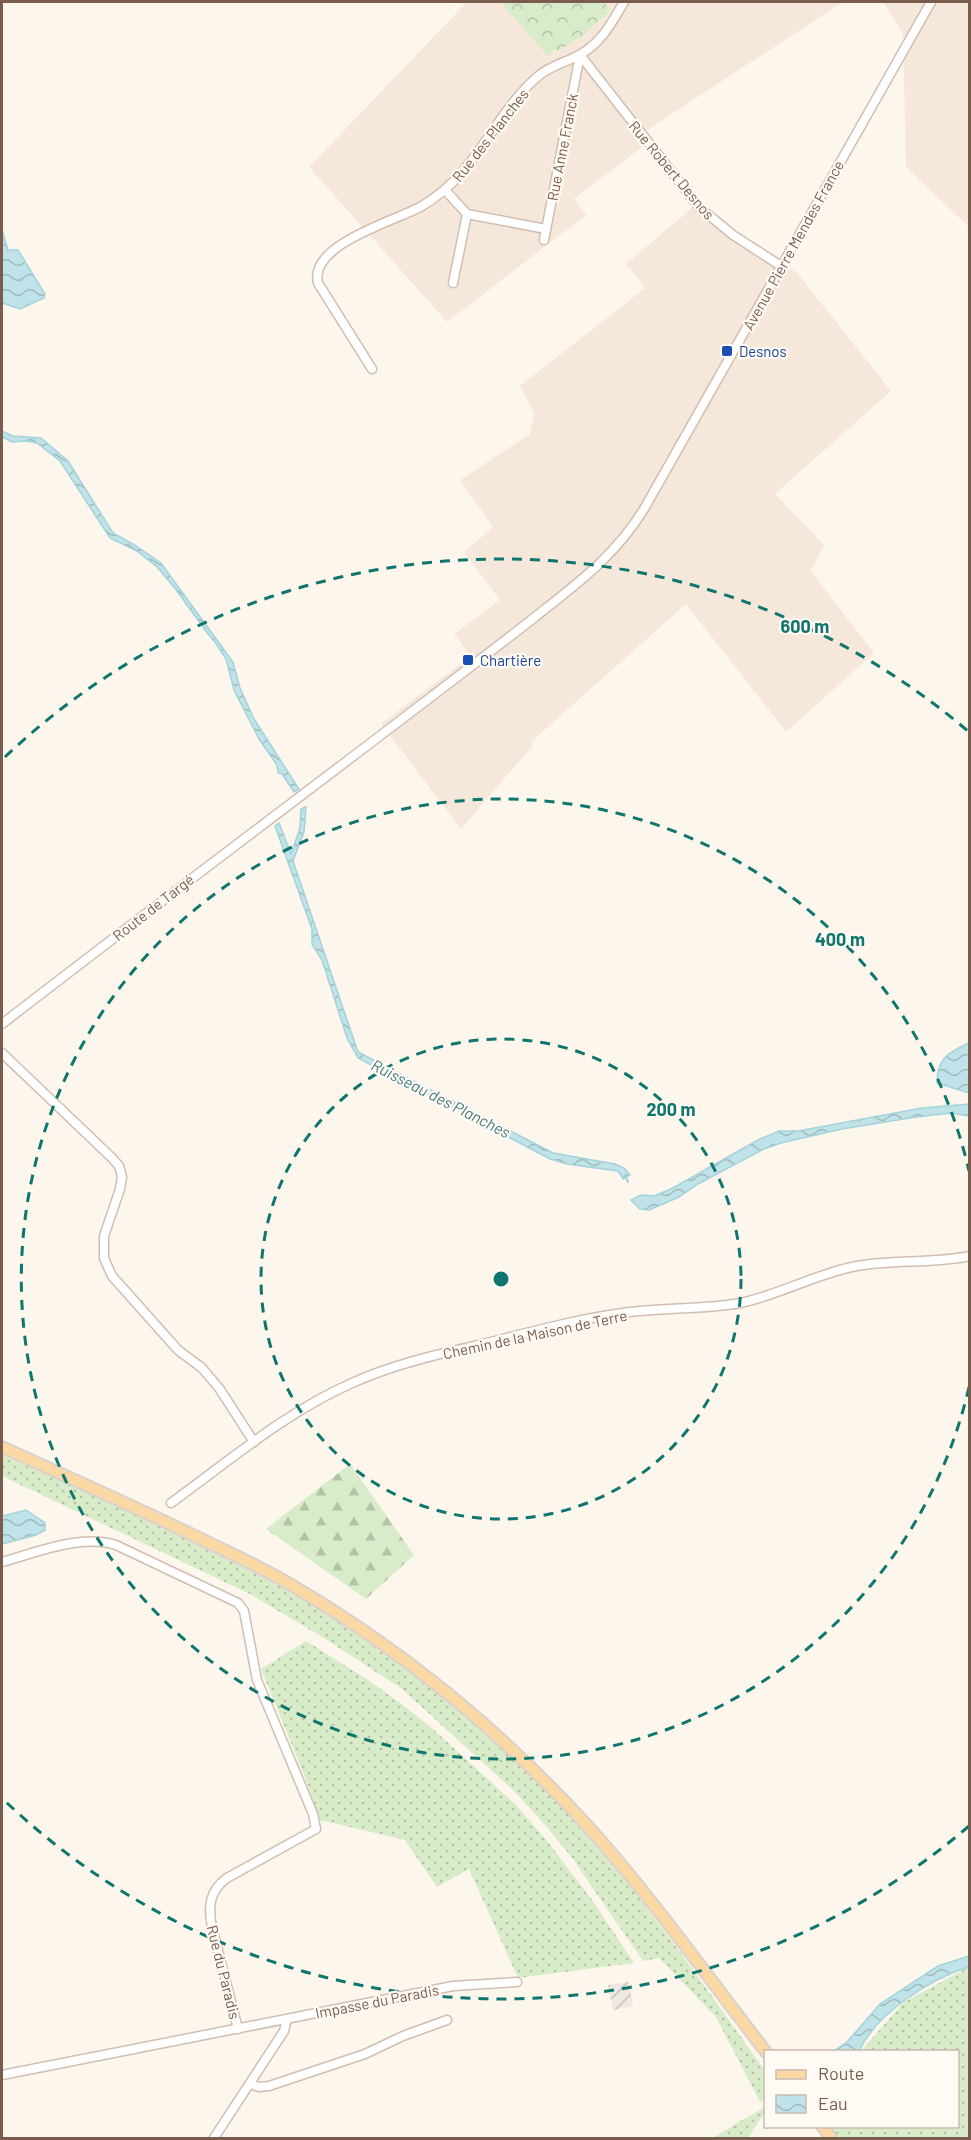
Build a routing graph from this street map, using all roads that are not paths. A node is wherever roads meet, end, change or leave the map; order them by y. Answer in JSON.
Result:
{"nodes":[{"id":1,"x":624,"y":2,"type":"edge"},
{"id":2,"x":931,"y":2,"type":"edge"},
{"id":3,"x":580,"y":55,"type":"junction"},
{"id":4,"x":445,"y":190,"type":"junction"},
{"id":5,"x":467,"y":214,"type":"junction"},
{"id":6,"x":546,"y":229,"type":"junction"},
{"id":7,"x":544,"y":240,"type":"dead end"},
{"id":8,"x":781,"y":266,"type":"junction"},
{"id":9,"x":453,"y":283,"type":"dead end"},
{"id":10,"x":372,"y":369,"type":"dead end"},
{"id":11,"x":306,"y":793,"type":"joint"},
{"id":12,"x":2,"y":1024,"type":"edge"},
{"id":13,"x":2,"y":1053,"type":"edge"},
{"id":14,"x":969,"y":1256,"type":"edge"},
{"id":15,"x":254,"y":1442,"type":"junction"},
{"id":16,"x":2,"y":1447,"type":"edge"},
{"id":17,"x":171,"y":1503,"type":"dead end"},
{"id":18,"x":2,"y":1562,"type":"edge"},
{"id":19,"x":517,"y":1982,"type":"dead end"},
{"id":20,"x":286,"y":2019,"type":"junction"},
{"id":21,"x":447,"y":2020,"type":"dead end"},
{"id":22,"x":238,"y":2029,"type":"junction"},
{"id":23,"x":764,"y":2051,"type":"edge"},
{"id":24,"x":2,"y":2075,"type":"edge"},
{"id":25,"x":250,"y":2084,"type":"junction"},
{"id":26,"x":214,"y":2139,"type":"edge"}],
"edges":[{"from":1,"to":3,"type":"street","name":"Rue des Planches"},
{"from":2,"to":8,"type":"street","name":"Avenue Pierre Mendes France"},
{"from":3,"to":4,"type":"street","name":"Rue des Planches"},
{"from":3,"to":6,"type":"street","name":"Rue Anne Franck"},
{"from":3,"to":8,"type":"street","name":"Rue Robert Desnos"},
{"from":4,"to":5,"type":"street"},
{"from":4,"to":10,"type":"street","name":"Rue des Planches"},
{"from":5,"to":6,"type":"street"},
{"from":5,"to":9,"type":"street"},
{"from":6,"to":7,"type":"street","name":"Rue Anne Franck"},
{"from":8,"to":11,"type":"street","name":"Avenue Pierre Mendes France"},
{"from":11,"to":12,"type":"street","name":"Route de Targé"},
{"from":13,"to":15,"type":"street"},
{"from":14,"to":15,"type":"street","name":"Chemin de la Maison de Terre"},
{"from":15,"to":17,"type":"street","name":"Chemin de la Maison de Terre"},
{"from":16,"to":23,"type":"main road"},
{"from":18,"to":22,"type":"street","name":"Rue du Paradis"},
{"from":19,"to":20,"type":"street","name":"Impasse du Paradis"},
{"from":20,"to":22,"type":"street","name":"Impasse du Paradis"},
{"from":20,"to":25,"type":"street"},
{"from":21,"to":25,"type":"street"},
{"from":22,"to":24,"type":"street","name":"Rue du Paradis"},
{"from":25,"to":26,"type":"street"}]}
